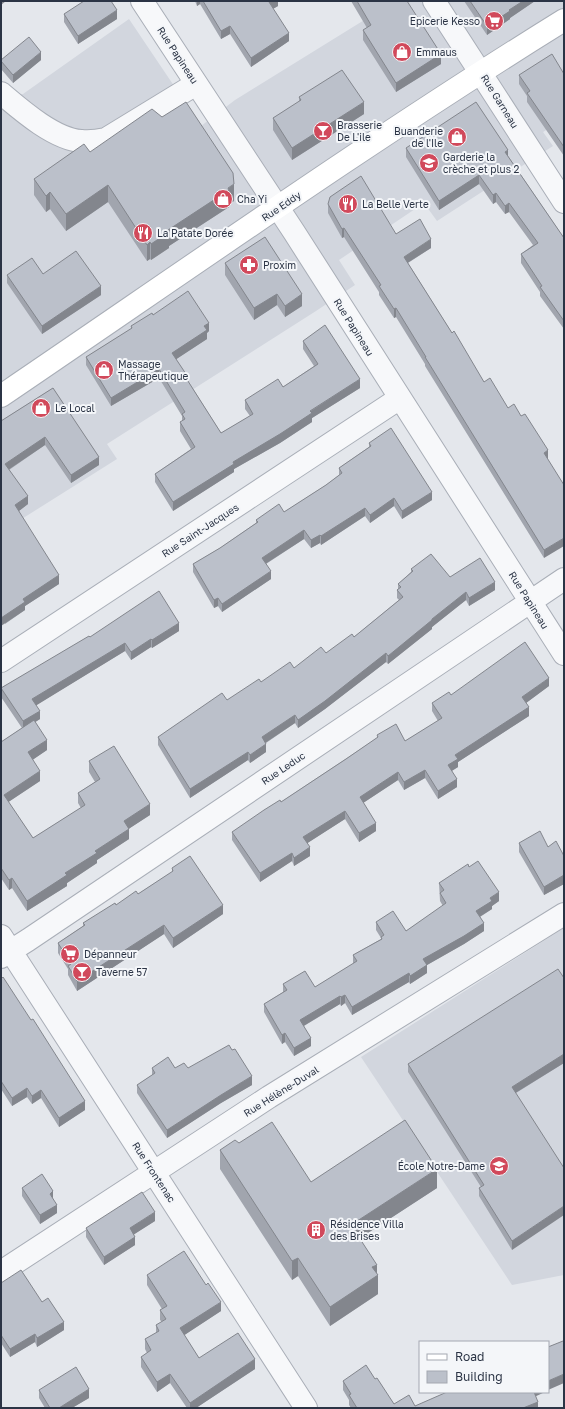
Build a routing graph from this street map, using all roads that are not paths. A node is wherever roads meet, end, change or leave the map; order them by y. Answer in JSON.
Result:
{"nodes":[{"id":1,"x":142,"y":1,"type":"edge"},
{"id":2,"x":434,"y":1,"type":"edge"},
{"id":3,"x":564,"y":20,"type":"edge"},
{"id":4,"x":481,"y":72,"type":"junction"},
{"id":5,"x":196,"y":84,"type":"junction"},
{"id":6,"x":1,"y":93,"type":"edge"},
{"id":7,"x":564,"y":202,"type":"edge"},
{"id":8,"x":278,"y":208,"type":"junction"},
{"id":9,"x":1,"y":396,"type":"edge"},
{"id":10,"x":400,"y":398,"type":"junction"},
{"id":11,"x":564,"y":579,"type":"edge"},
{"id":12,"x":530,"y":602,"type":"junction"},
{"id":13,"x":564,"y":654,"type":"edge"},
{"id":14,"x":1,"y":661,"type":"edge"},
{"id":15,"x":564,"y":914,"type":"edge"},
{"id":16,"x":4,"y":948,"type":"edge"},
{"id":17,"x":154,"y":1172,"type":"junction"},
{"id":18,"x":1,"y":1272,"type":"edge"},
{"id":19,"x":306,"y":1408,"type":"edge"}],
"edges":[{"from":1,"to":5,"type":"street","name":"Rue Papineau"},
{"from":2,"to":4,"type":"street","name":"Rue Garneau"},
{"from":3,"to":4,"type":"main road","name":"Rue Eddy"},
{"from":4,"to":7,"type":"street","name":"Rue Garneau"},
{"from":4,"to":8,"type":"main road","name":"Rue Eddy"},
{"from":5,"to":6,"type":"street"},
{"from":5,"to":8,"type":"street","name":"Rue Papineau"},
{"from":8,"to":9,"type":"main road","name":"Rue Eddy"},
{"from":8,"to":10,"type":"street","name":"Rue Papineau"},
{"from":10,"to":12,"type":"street","name":"Rue Papineau"},
{"from":10,"to":14,"type":"street","name":"Rue Saint-Jacques"},
{"from":11,"to":12,"type":"street","name":"Rue Leduc"},
{"from":12,"to":13,"type":"street","name":"Rue Papineau"},
{"from":12,"to":16,"type":"street","name":"Rue Leduc"},
{"from":15,"to":17,"type":"street","name":"Rue Hélène-Duval"},
{"from":16,"to":17,"type":"street","name":"Rue Frontenac"},
{"from":17,"to":18,"type":"street","name":"Rue Hélène-Duval"},
{"from":17,"to":19,"type":"street","name":"Rue Frontenac"}]}
